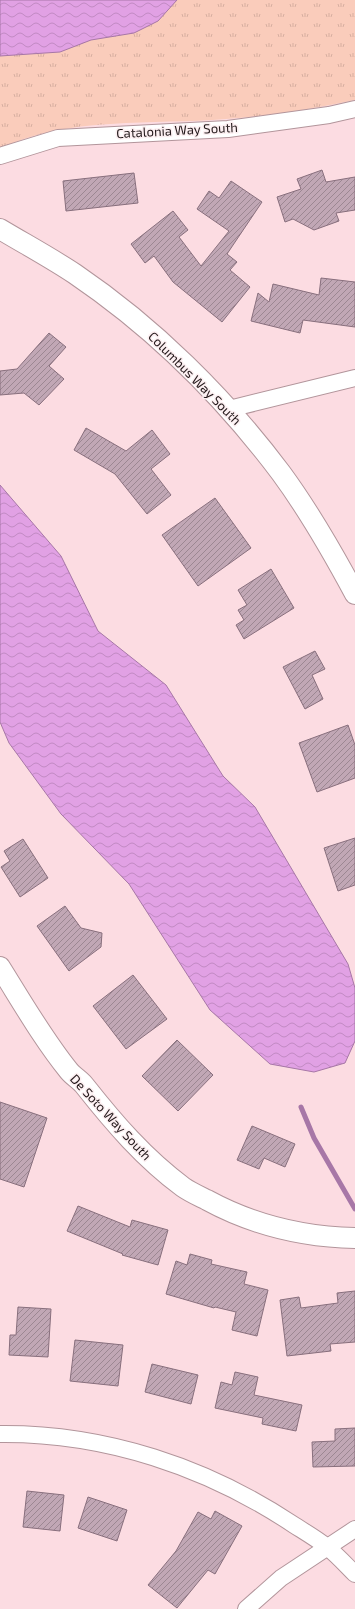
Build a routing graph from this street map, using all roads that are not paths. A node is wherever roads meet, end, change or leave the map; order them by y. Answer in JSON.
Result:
{"nodes":[{"id":1,"x":355,"y":109,"type":"edge"},
{"id":2,"x":0,"y":156,"type":"edge"},
{"id":3,"x":0,"y":229,"type":"edge"},
{"id":4,"x":355,"y":378,"type":"edge"},
{"id":5,"x":229,"y":409,"type":"junction"},
{"id":6,"x":355,"y":594,"type":"edge"},
{"id":7,"x":0,"y":967,"type":"edge"},
{"id":8,"x":355,"y":1238,"type":"edge"},
{"id":9,"x":0,"y":1434,"type":"edge"},
{"id":10,"x":355,"y":1529,"type":"edge"},
{"id":11,"x":327,"y":1547,"type":"junction"},
{"id":12,"x":355,"y":1574,"type":"edge"},
{"id":13,"x":246,"y":1609,"type":"edge"}],
"edges":[{"from":1,"to":2,"type":"street","name":"Catalonia Way South"},
{"from":3,"to":5,"type":"street","name":"Columbus Way South"},
{"from":4,"to":5,"type":"street"},
{"from":5,"to":6,"type":"street","name":"Columbus Way South"},
{"from":7,"to":8,"type":"street","name":"De Soto Way South"},
{"from":9,"to":11,"type":"street"},
{"from":10,"to":11,"type":"street"},
{"from":11,"to":12,"type":"street"},
{"from":11,"to":13,"type":"street"}]}
